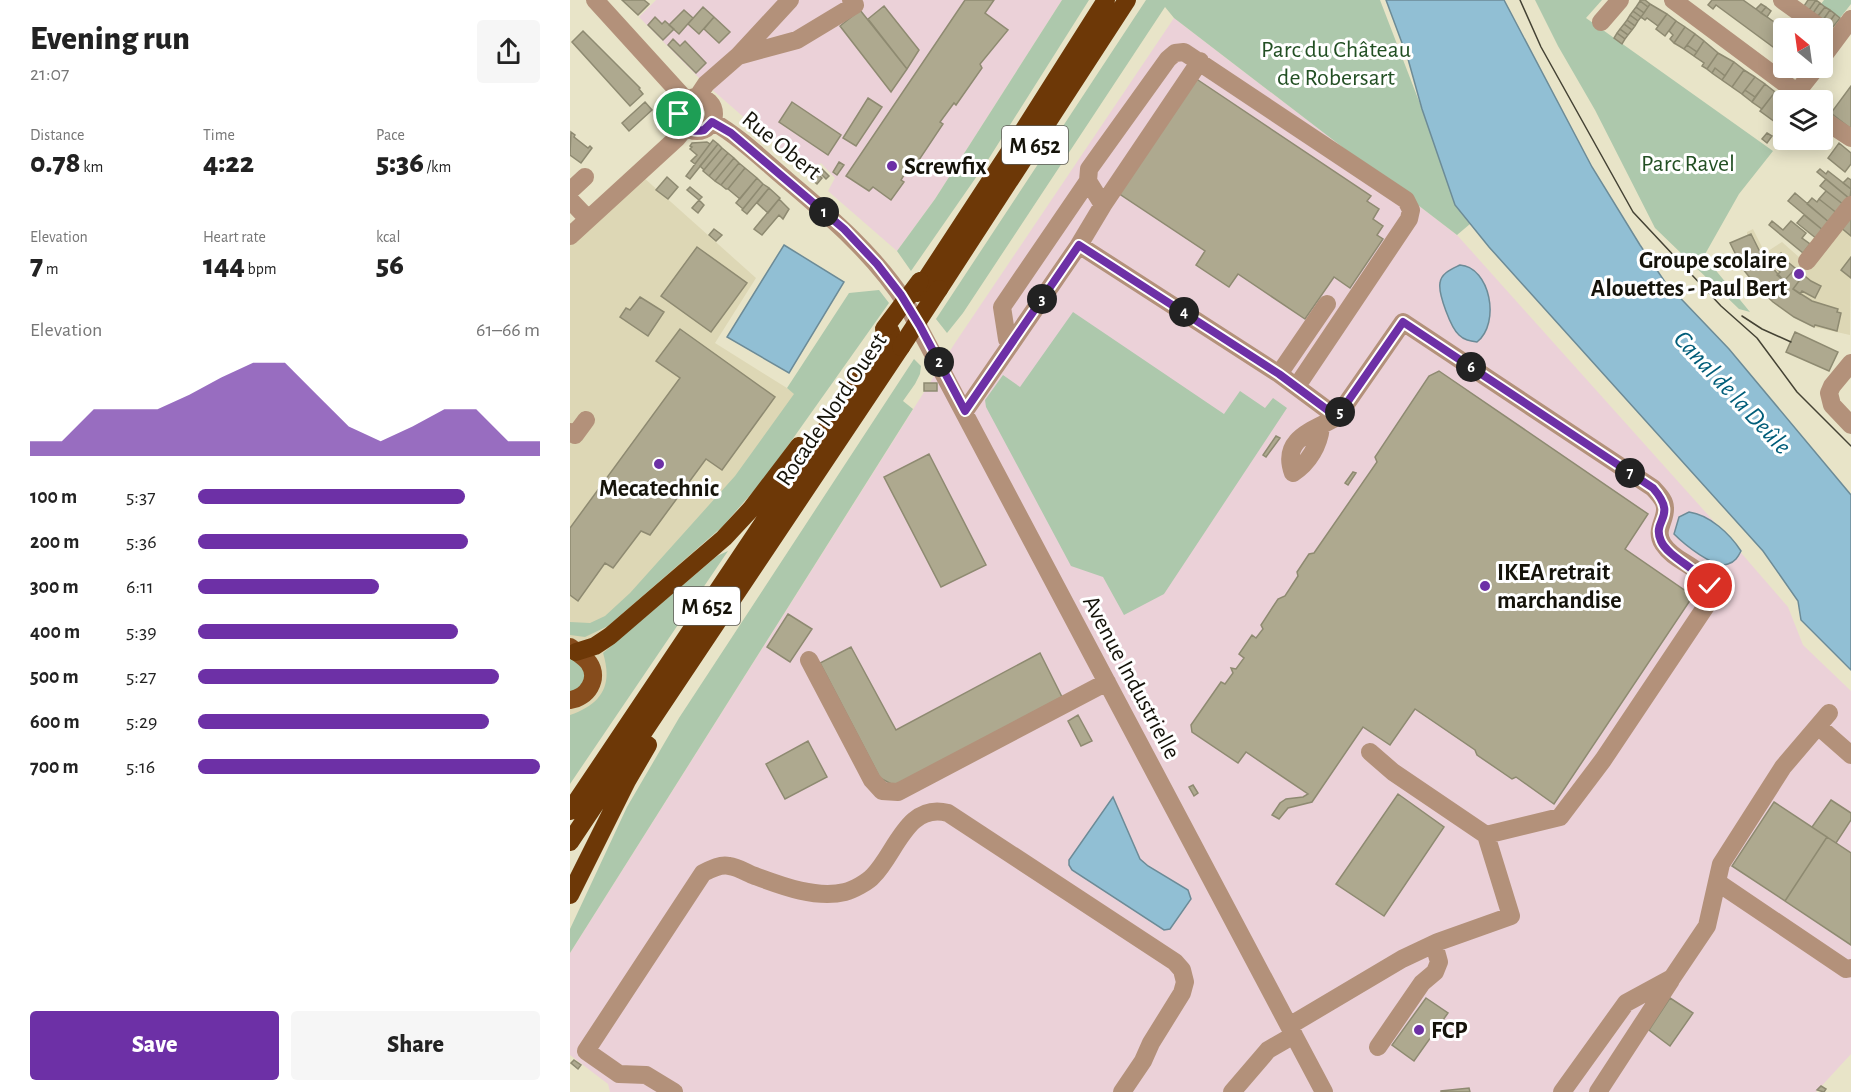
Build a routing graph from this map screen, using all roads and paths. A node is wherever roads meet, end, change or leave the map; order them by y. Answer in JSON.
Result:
{"nodes":[{"id":1,"x":595,"y":0,"type":"edge"},
{"id":2,"x":790,"y":0,"type":"edge"},
{"id":3,"x":850,"y":0,"type":"edge"},
{"id":4,"x":1106,"y":0,"type":"edge"},
{"id":5,"x":1128,"y":0,"type":"edge"},
{"id":6,"x":1620,"y":0,"type":"edge"},
{"id":7,"x":1782,"y":0,"type":"edge"},
{"id":8,"x":1681,"y":2,"type":"edge"},
{"id":9,"x":1807,"y":18,"type":"edge"},
{"id":10,"x":1851,"y":19,"type":"edge"},
{"id":11,"x":1601,"y":22,"type":"dead end"},
{"id":12,"x":1833,"y":29,"type":"edge"},
{"id":13,"x":738,"y":56,"type":"junction"},
{"id":14,"x":1200,"y":62,"type":"junction"},
{"id":15,"x":1793,"y":90,"type":"edge"},
{"id":16,"x":692,"y":98,"type":"junction"},
{"id":17,"x":712,"y":122,"type":"junction"},
{"id":18,"x":1833,"y":126,"type":"edge"},
{"id":19,"x":686,"y":128,"type":"junction"},
{"id":20,"x":1851,"y":138,"type":"edge"},
{"id":21,"x":585,"y":177,"type":"dead end"},
{"id":22,"x":1088,"y":181,"type":"junction"},
{"id":23,"x":570,"y":191,"type":"edge"},
{"id":24,"x":570,"y":200,"type":"edge"},
{"id":25,"x":1103,"y":205,"type":"junction"},
{"id":26,"x":1851,"y":205,"type":"edge"},
{"id":27,"x":588,"y":219,"type":"junction"},
{"id":28,"x":570,"y":236,"type":"edge"},
{"id":29,"x":1079,"y":245,"type":"junction"},
{"id":30,"x":1807,"y":261,"type":"dead end"},
{"id":31,"x":928,"y":283,"type":"junction"},
{"id":32,"x":894,"y":285,"type":"joint"},
{"id":33,"x":1327,"y":304,"type":"dead end"},
{"id":34,"x":892,"y":336,"type":"junction"},
{"id":35,"x":1012,"y":342,"type":"junction"},
{"id":36,"x":1851,"y":363,"type":"edge"},
{"id":37,"x":1279,"y":374,"type":"junction"},
{"id":38,"x":1297,"y":386,"type":"junction"},
{"id":39,"x":965,"y":411,"type":"junction"},
{"id":40,"x":1337,"y":417,"type":"junction"},
{"id":41,"x":586,"y":420,"type":"dead end"},
{"id":42,"x":1851,"y":425,"type":"edge"},
{"id":43,"x":1321,"y":427,"type":"dead end"},
{"id":44,"x":570,"y":432,"type":"edge"},
{"id":45,"x":573,"y":649,"type":"edge"},
{"id":46,"x":696,"y":653,"type":"junction"},
{"id":47,"x":809,"y":660,"type":"dead end"},
{"id":48,"x":1107,"y":682,"type":"junction"},
{"id":49,"x":570,"y":700,"type":"edge"},
{"id":50,"x":1370,"y":752,"type":"dead end"},
{"id":51,"x":1851,"y":755,"type":"edge"},
{"id":52,"x":570,"y":811,"type":"edge"},
{"id":53,"x":1486,"y":835,"type":"junction"},
{"id":54,"x":570,"y":842,"type":"edge"},
{"id":55,"x":1717,"y":882,"type":"junction"},
{"id":56,"x":570,"y":895,"type":"edge"},
{"id":57,"x":1434,"y":944,"type":"junction"},
{"id":58,"x":1851,"y":968,"type":"edge"},
{"id":59,"x":1671,"y":978,"type":"junction"},
{"id":60,"x":1291,"y":1031,"type":"junction"},
{"id":61,"x":1378,"y":1047,"type":"dead end"},
{"id":62,"x":621,"y":1083,"type":"edge"},
{"id":63,"x":674,"y":1092,"type":"edge"},
{"id":64,"x":1122,"y":1092,"type":"edge"},
{"id":65,"x":1232,"y":1092,"type":"edge"},
{"id":66,"x":1324,"y":1092,"type":"edge"},
{"id":67,"x":1562,"y":1092,"type":"edge"},
{"id":68,"x":1598,"y":1092,"type":"edge"}],
"edges":[{"from":1,"to":16,"type":"street"},
{"from":2,"to":13,"type":"street"},
{"from":3,"to":13,"type":"street"},
{"from":4,"to":31,"type":"highway","number":"M 652"},
{"from":5,"to":31,"type":"highway","name":"Rocade Nord Ouest","number":"M 652"},
{"from":6,"to":11,"type":"street"},
{"from":7,"to":9,"type":"street"},
{"from":8,"to":15,"type":"street"},
{"from":10,"to":12,"type":"street"},
{"from":13,"to":16,"type":"street"},
{"from":14,"to":22,"type":"street"},
{"from":14,"to":25,"type":"street"},
{"from":14,"to":38,"type":"street"},
{"from":16,"to":17,"type":"street"},
{"from":16,"to":19,"type":"street"},
{"from":17,"to":19,"type":"street"},
{"from":17,"to":32,"type":"street","name":"Rue Obert"},
{"from":18,"to":20,"type":"street"},
{"from":19,"to":27,"type":"street"},
{"from":21,"to":23,"type":"street"},
{"from":22,"to":25,"type":"street"},
{"from":22,"to":35,"type":"street"},
{"from":24,"to":27,"type":"street"},
{"from":25,"to":29,"type":"street"},
{"from":26,"to":30,"type":"street"},
{"from":27,"to":28,"type":"street"},
{"from":29,"to":35,"type":"street"},
{"from":29,"to":37,"type":"street"},
{"from":31,"to":34,"type":"highway","name":"Rocade Nord Ouest","number":"M 652","bridge":true},
{"from":31,"to":34,"type":"highway","bridge":true},
{"from":32,"to":39,"type":"street","name":"Avenue Industrielle"},
{"from":33,"to":37,"type":"street"},
{"from":34,"to":45,"type":"highway"},
{"from":34,"to":46,"type":"highway","name":"Rocade Nord Ouest","number":"M 652"},
{"from":34,"to":52,"type":"highway","name":"Rocade Nord Ouest","number":"M 652"},
{"from":35,"to":39,"type":"street"},
{"from":36,"to":42,"type":"street"},
{"from":37,"to":38,"type":"street"},
{"from":38,"to":40,"type":"street"},
{"from":39,"to":48,"type":"street","name":"Avenue Industrielle"},
{"from":40,"to":43,"type":"street"},
{"from":40,"to":53,"type":"street"},
{"from":41,"to":44,"type":"street"},
{"from":45,"to":49,"type":"main road"},
{"from":46,"to":54,"type":"highway","name":"Rocade Nord Ouest","number":"M 652"},
{"from":46,"to":56,"type":"highway"},
{"from":47,"to":48,"type":"street"},
{"from":48,"to":60,"type":"street","name":"Avenue Industrielle"},
{"from":50,"to":53,"type":"street"},
{"from":51,"to":55,"type":"street"},
{"from":53,"to":57,"type":"street"},
{"from":55,"to":58,"type":"street"},
{"from":55,"to":59,"type":"street"},
{"from":57,"to":60,"type":"street"},
{"from":57,"to":61,"type":"street"},
{"from":59,"to":67,"type":"street"},
{"from":59,"to":68,"type":"street"},
{"from":60,"to":65,"type":"street"},
{"from":60,"to":66,"type":"street","name":"Avenue Industrielle"},
{"from":62,"to":63,"type":"street"},
{"from":62,"to":64,"type":"street"}]}
